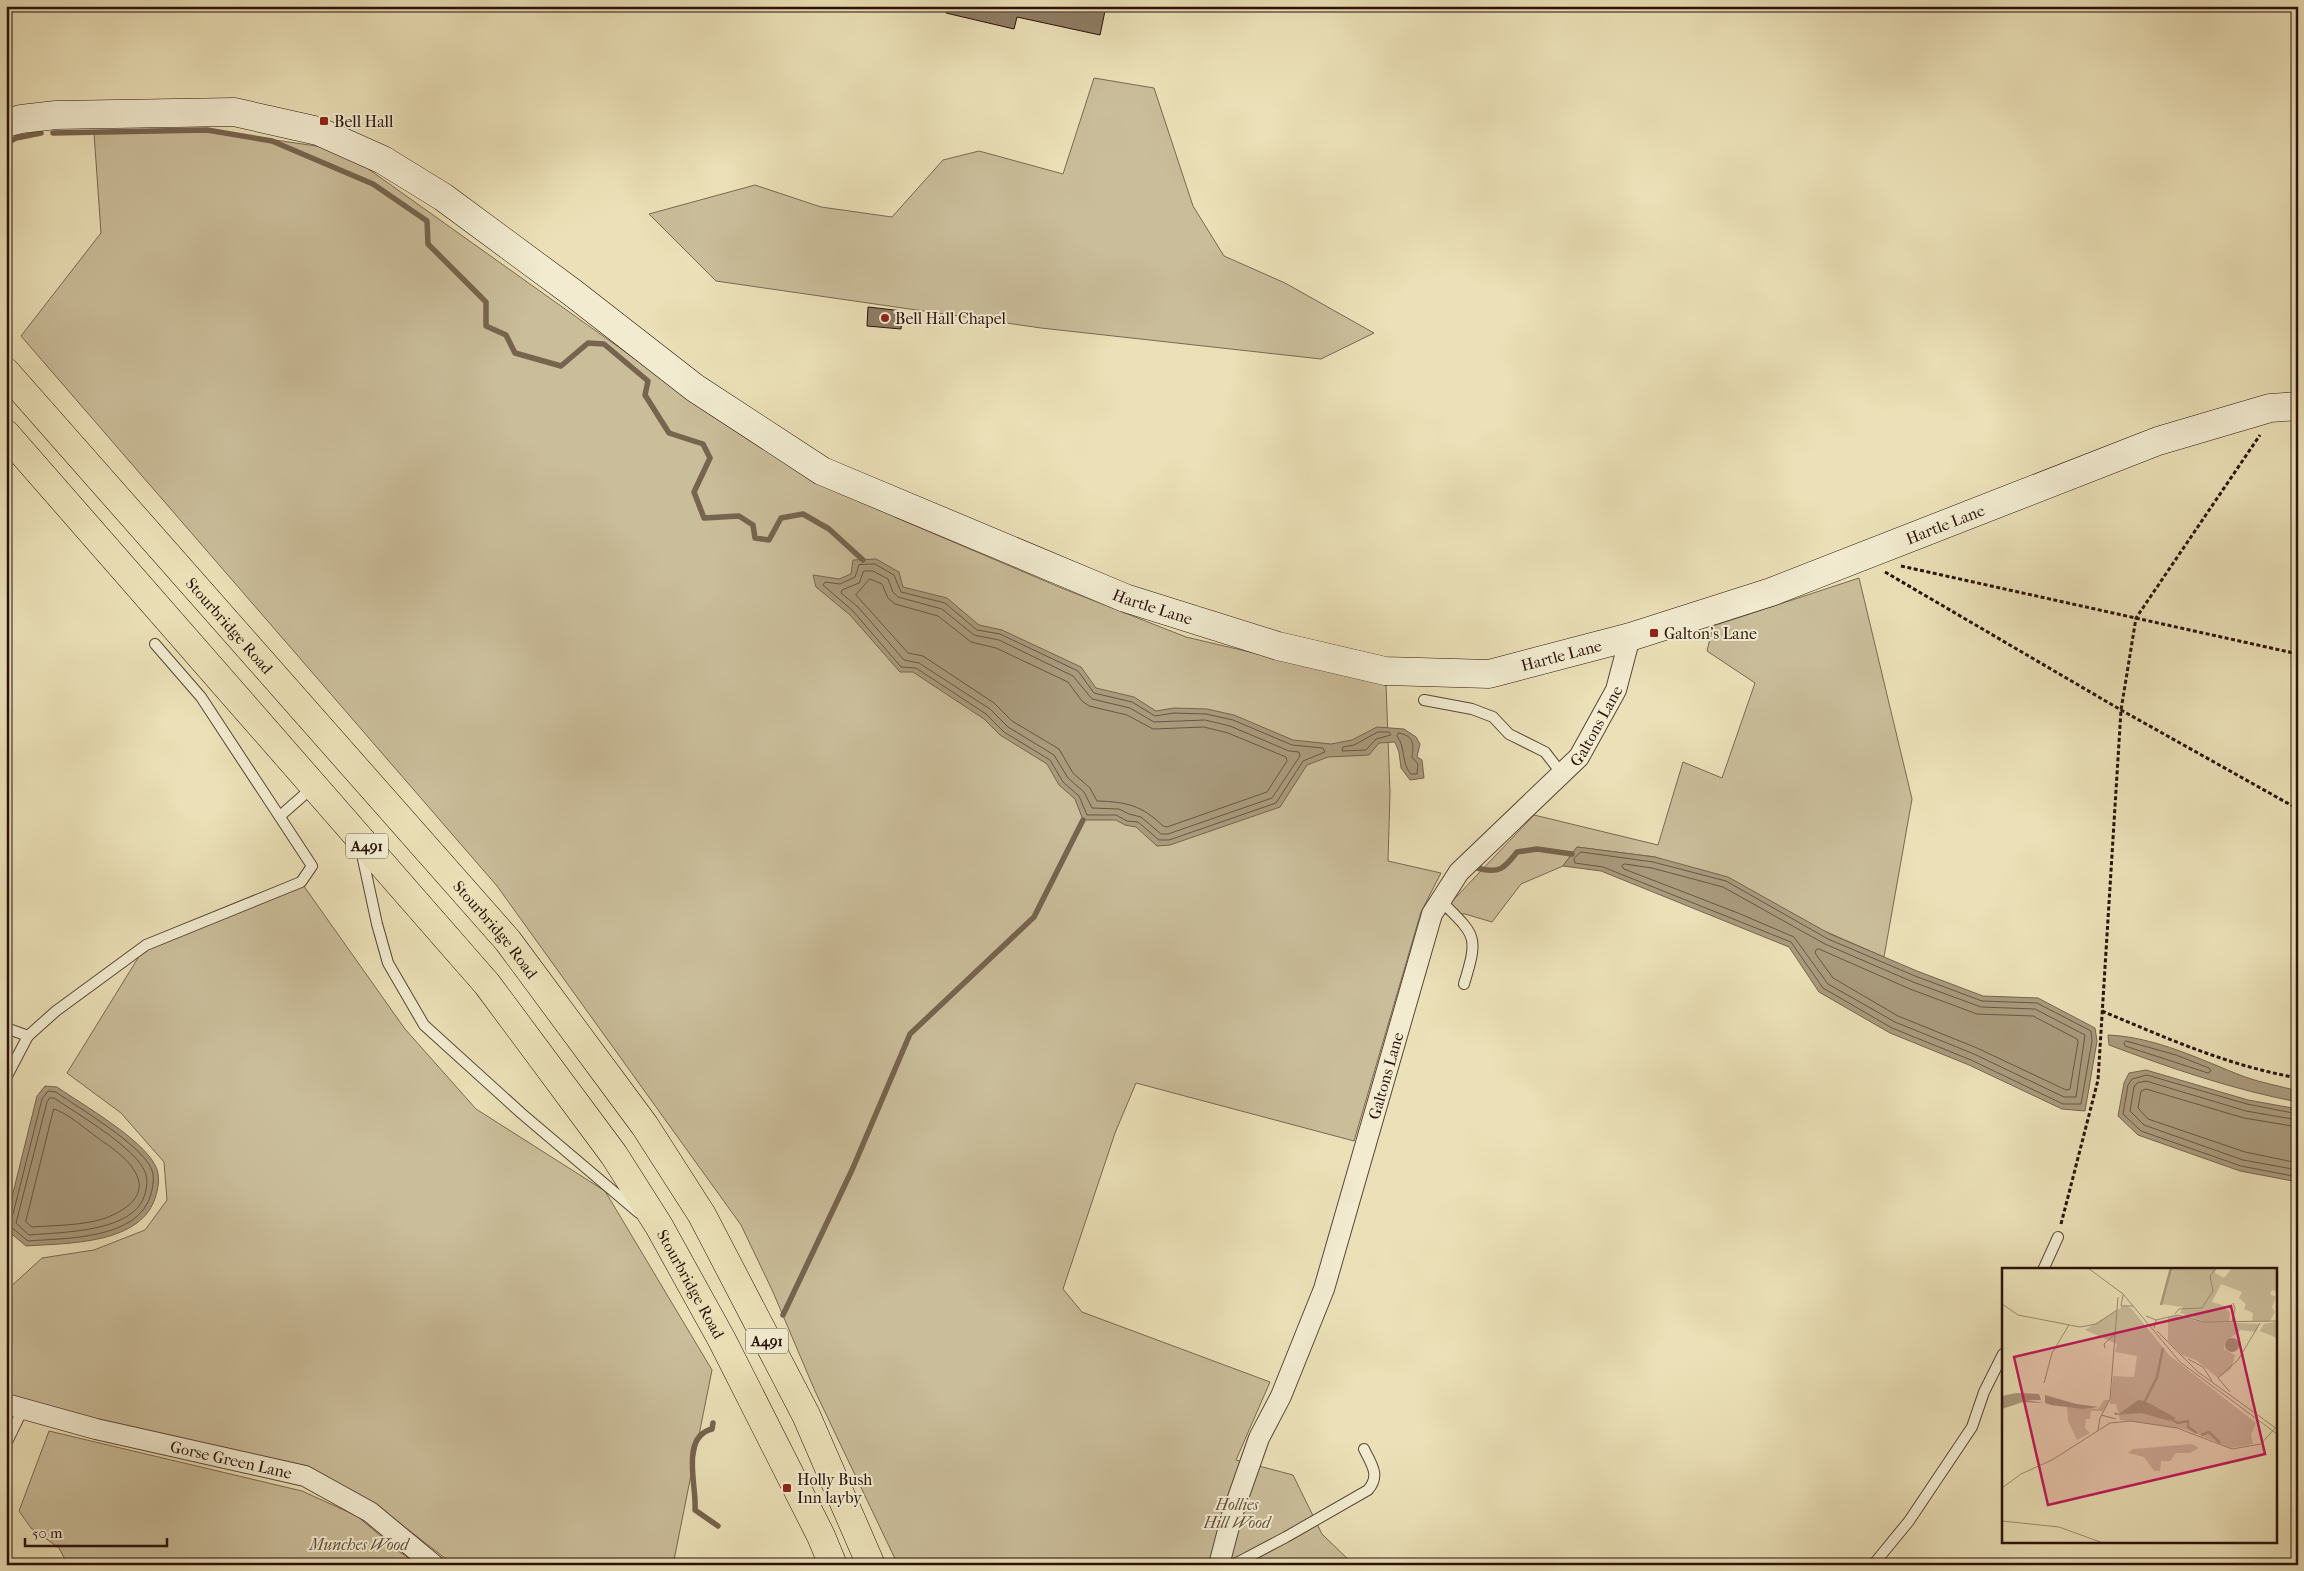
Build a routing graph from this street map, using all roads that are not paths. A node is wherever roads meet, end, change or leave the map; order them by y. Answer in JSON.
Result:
{"nodes":[{"id":1,"x":6,"y":123,"type":"edge"},
{"id":2,"x":6,"y":372,"type":"edge"},
{"id":3,"x":2298,"y":406,"type":"edge"},
{"id":4,"x":6,"y":434,"type":"edge"},
{"id":5,"x":1630,"y":637,"type":"junction"},
{"id":6,"x":155,"y":644,"type":"dead end"},
{"id":7,"x":1424,"y":700,"type":"dead end"},
{"id":8,"x":1562,"y":774,"type":"junction"},
{"id":9,"x":314,"y":786,"type":"junction"},
{"id":10,"x":280,"y":816,"type":"junction"},
{"id":11,"x":360,"y":838,"type":"junction"},
{"id":12,"x":1441,"y":900,"type":"junction"},
{"id":13,"x":1464,"y":984,"type":"dead end"},
{"id":14,"x":6,"y":1028,"type":"edge"},
{"id":15,"x":28,"y":1036,"type":"junction"},
{"id":16,"x":6,"y":1078,"type":"edge"},
{"id":17,"x":659,"y":1226,"type":"junction"},
{"id":18,"x":2058,"y":1237,"type":"road end"},
{"id":19,"x":2043,"y":1268,"type":"edge"},
{"id":20,"x":2002,"y":1356,"type":"edge"},
{"id":21,"x":14,"y":1407,"type":"edge"},
{"id":22,"x":6,"y":1444,"type":"edge"},
{"id":23,"x":1364,"y":1448,"type":"dead end"},
{"id":24,"x":821,"y":1536,"type":"junction"},
{"id":25,"x":434,"y":1565,"type":"edge"},
{"id":26,"x":812,"y":1565,"type":"edge"},
{"id":27,"x":833,"y":1565,"type":"edge"},
{"id":28,"x":871,"y":1565,"type":"edge"},
{"id":29,"x":1219,"y":1565,"type":"edge"},
{"id":30,"x":1232,"y":1565,"type":"edge"},
{"id":31,"x":1873,"y":1565,"type":"edge"}],
"edges":[{"from":1,"to":5,"type":"main road","name":"Hartle Lane"},
{"from":2,"to":28,"type":"highway","name":"Stourbridge Road","number":"A491"},
{"from":3,"to":5,"type":"main road","name":"Hartle Lane"},
{"from":4,"to":9,"type":"highway","name":"Stourbridge Road","number":"A491"},
{"from":5,"to":8,"type":"street","name":"Galtons Lane"},
{"from":6,"to":10,"type":"lane"},
{"from":7,"to":8,"type":"lane"},
{"from":8,"to":12,"type":"street","name":"Galtons Lane"},
{"from":9,"to":10,"type":"lane"},
{"from":9,"to":11,"type":"highway","name":"Stourbridge Road","number":"A491"},
{"from":10,"to":15,"type":"lane"},
{"from":11,"to":17,"type":"highway","name":"Stourbridge Road","number":"A491"},
{"from":11,"to":17,"type":"lane"},
{"from":12,"to":13,"type":"lane"},
{"from":12,"to":29,"type":"street","name":"Galtons Lane"},
{"from":14,"to":15,"type":"lane"},
{"from":15,"to":16,"type":"lane"},
{"from":17,"to":24,"type":"highway","name":"Stourbridge Road","number":"A491"},
{"from":18,"to":19,"type":"lane"},
{"from":20,"to":31,"type":"lane"},
{"from":21,"to":22,"type":"lane"},
{"from":21,"to":25,"type":"street","name":"Gorse Green Lane"},
{"from":23,"to":30,"type":"lane"},
{"from":24,"to":26,"type":"highway"},
{"from":24,"to":27,"type":"highway","name":"Stourbridge Road","number":"A491"}]}
